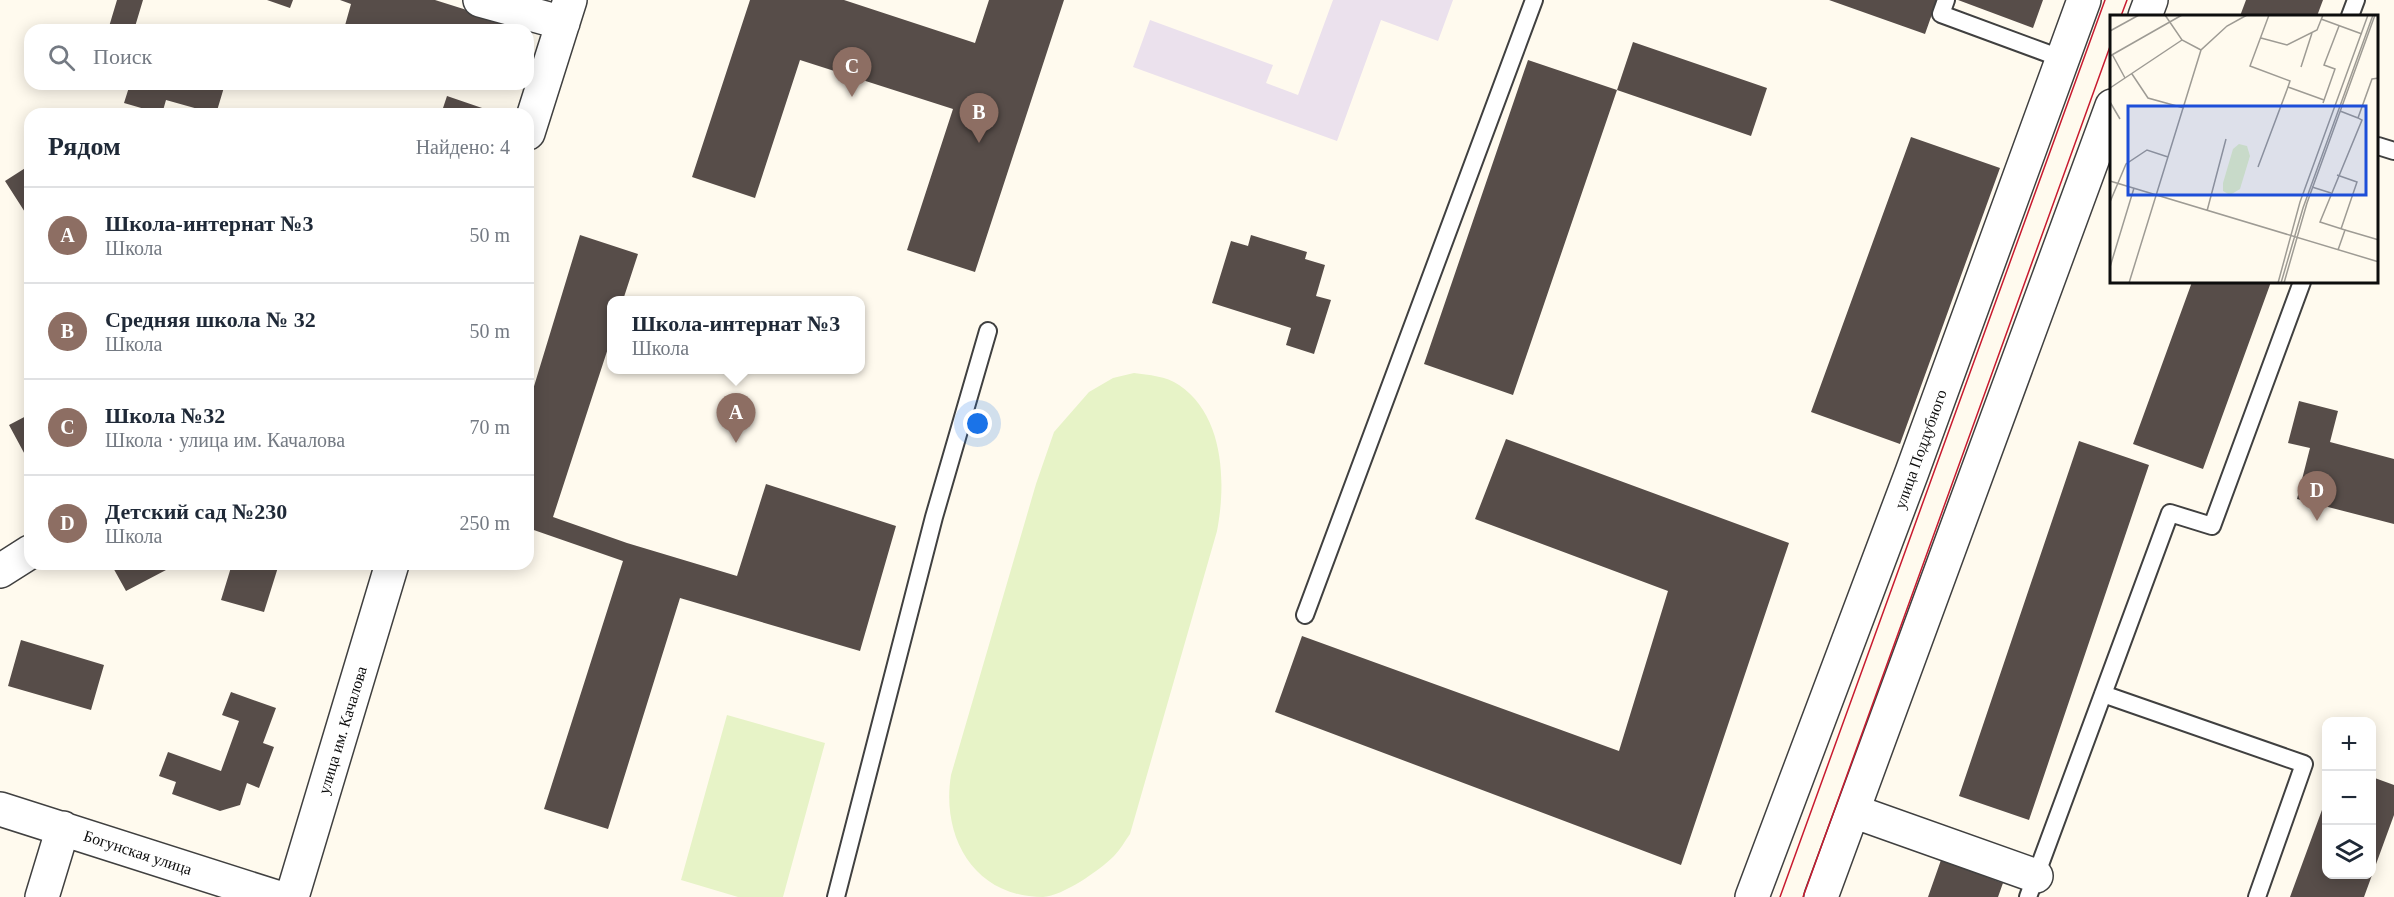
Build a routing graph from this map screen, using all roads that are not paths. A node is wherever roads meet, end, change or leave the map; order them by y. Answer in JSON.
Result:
{"nodes":[{"id":1,"x":480,"y":0,"type":"edge"},
{"id":2,"x":1534,"y":0,"type":"edge"},
{"id":3,"x":1946,"y":0,"type":"edge"},
{"id":4,"x":2084,"y":0,"type":"edge"},
{"id":5,"x":2151,"y":0,"type":"edge"},
{"id":6,"x":2356,"y":0,"type":"edge"},
{"id":7,"x":566,"y":12,"type":"edge"},
{"id":8,"x":2145,"y":15,"type":"edge"},
{"id":9,"x":2350,"y":15,"type":"edge"},
{"id":10,"x":2063,"y":59,"type":"junction"},
{"id":11,"x":2110,"y":111,"type":"edge"},
{"id":12,"x":534,"y":114,"type":"edge"},
{"id":13,"x":2379,"y":146,"type":"edge"},
{"id":14,"x":2394,"y":151,"type":"edge"},
{"id":15,"x":2301,"y":284,"type":"edge"},
{"id":16,"x":987,"y":331,"type":"dead end"},
{"id":17,"x":24,"y":556,"type":"edge"},
{"id":18,"x":390,"y":570,"type":"edge"},
{"id":19,"x":0,"y":571,"type":"edge"},
{"id":20,"x":1305,"y":615,"type":"dead end"},
{"id":21,"x":2103,"y":694,"type":"junction"},
{"id":22,"x":0,"y":809,"type":"edge"},
{"id":23,"x":1853,"y":811,"type":"junction"},
{"id":24,"x":63,"y":828,"type":"junction"},
{"id":25,"x":2032,"y":886,"type":"edge"},
{"id":26,"x":42,"y":897,"type":"edge"},
{"id":27,"x":276,"y":897,"type":"edge"},
{"id":28,"x":292,"y":897,"type":"edge"},
{"id":29,"x":836,"y":897,"type":"edge"},
{"id":30,"x":1752,"y":897,"type":"edge"},
{"id":31,"x":1821,"y":897,"type":"edge"},
{"id":32,"x":2258,"y":897,"type":"edge"}],
"edges":[{"from":1,"to":7,"type":"street"},
{"from":2,"to":20,"type":"lane"},
{"from":3,"to":10,"type":"lane"},
{"from":4,"to":10,"type":"street","name":"улица Поддубного"},
{"from":5,"to":8,"type":"street"},
{"from":6,"to":9,"type":"lane"},
{"from":7,"to":12,"type":"street"},
{"from":10,"to":30,"type":"street","name":"улица Поддубного"},
{"from":11,"to":23,"type":"street"},
{"from":13,"to":14,"type":"lane"},
{"from":15,"to":21,"type":"lane"},
{"from":16,"to":29,"type":"lane"},
{"from":17,"to":19,"type":"street"},
{"from":18,"to":28,"type":"street","name":"улица им. Качалова"},
{"from":21,"to":25,"type":"lane"},
{"from":21,"to":32,"type":"lane"},
{"from":22,"to":24,"type":"street","name":"Богунская улица"},
{"from":23,"to":25,"type":"street"},
{"from":23,"to":31,"type":"street"},
{"from":24,"to":26,"type":"street"},
{"from":24,"to":27,"type":"street","name":"Богунская улица"}]}
